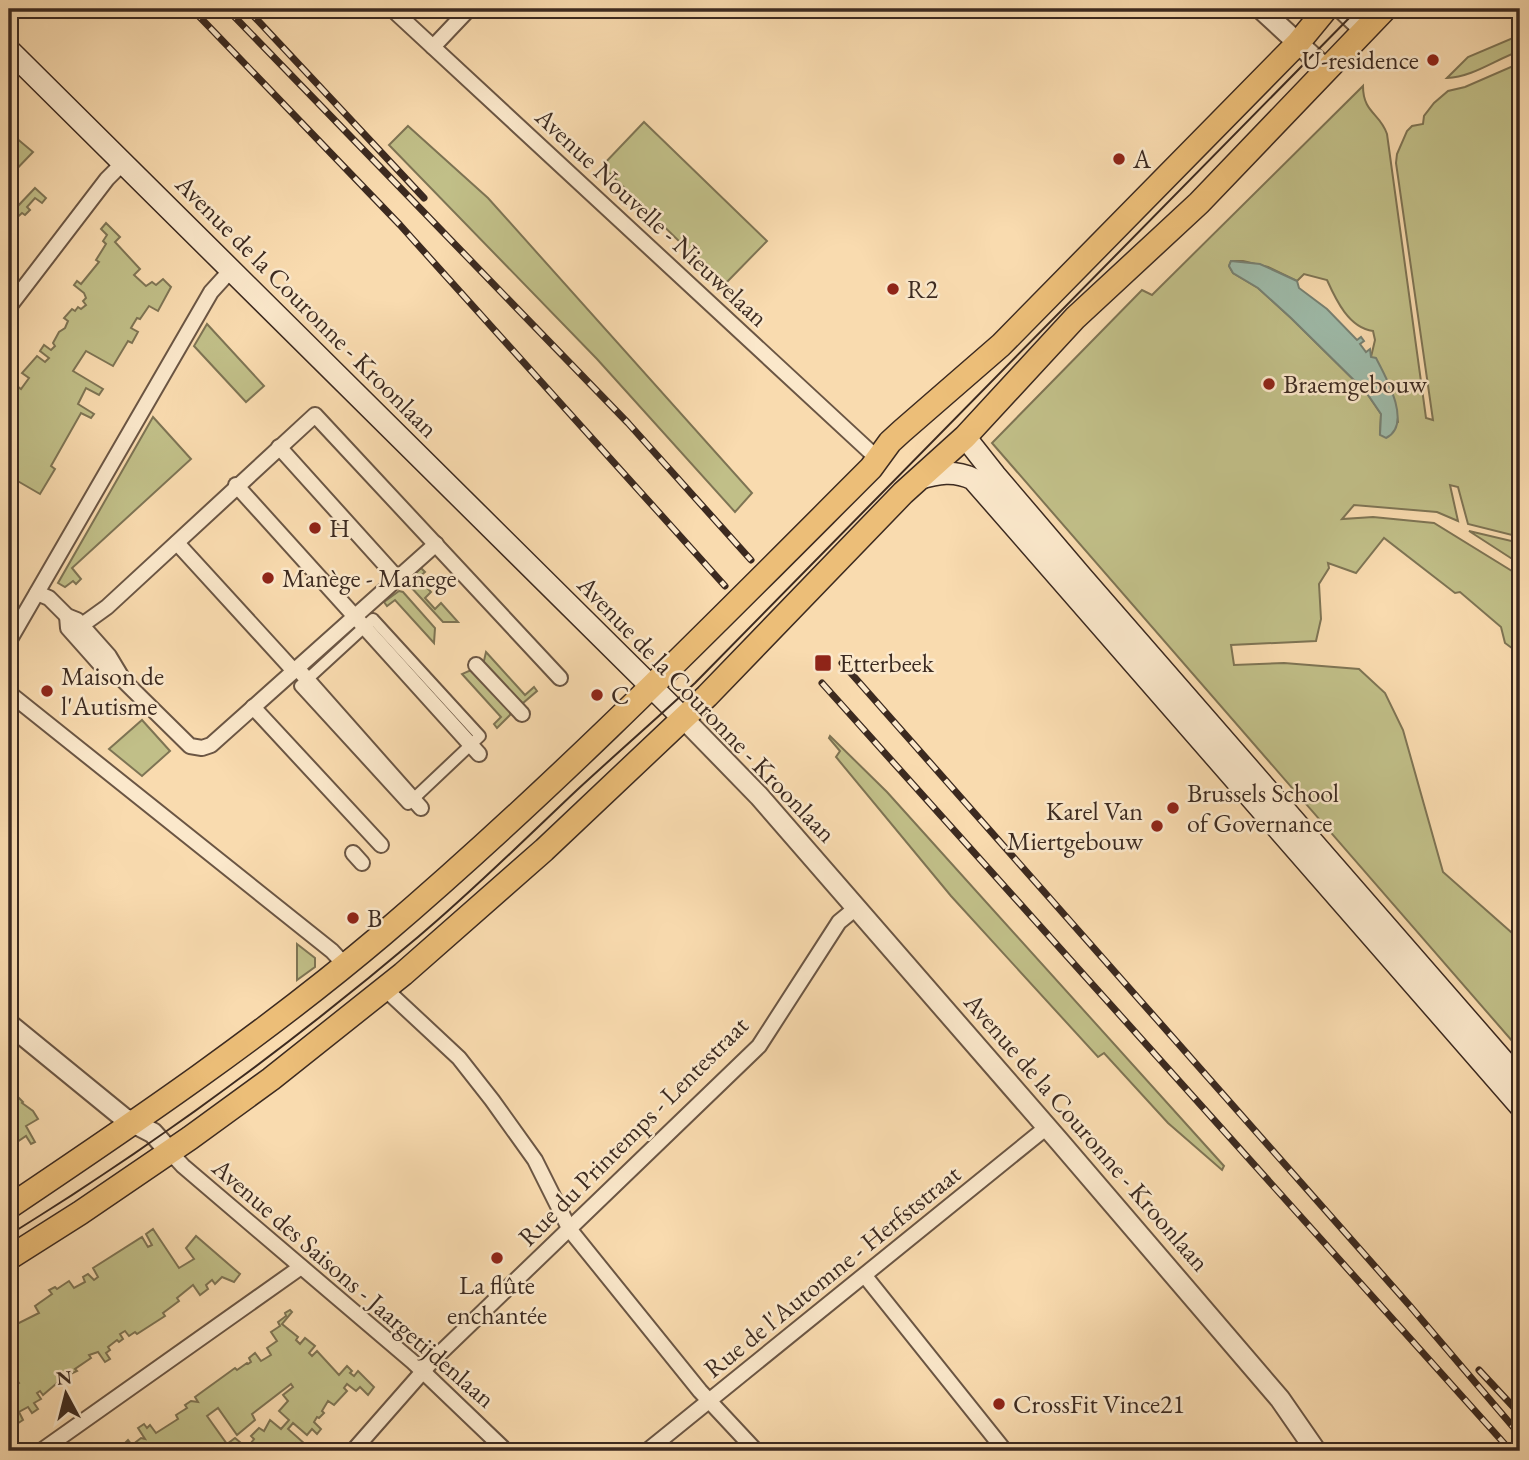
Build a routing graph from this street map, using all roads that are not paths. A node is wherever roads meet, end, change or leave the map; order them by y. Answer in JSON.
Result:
{"nodes":[{"id":1,"x":392,"y":9,"type":"edge"},
{"id":2,"x":469,"y":9,"type":"edge"},
{"id":3,"x":1261,"y":9,"type":"edge"},
{"id":4,"x":1326,"y":9,"type":"edge"},
{"id":5,"x":1342,"y":9,"type":"edge"},
{"id":6,"x":1385,"y":9,"type":"edge"},
{"id":7,"x":1364,"y":30,"type":"junction"},
{"id":8,"x":1298,"y":43,"type":"junction"},
{"id":9,"x":433,"y":47,"type":"junction"},
{"id":10,"x":10,"y":54,"type":"edge"},
{"id":11,"x":1327,"y":69,"type":"junction"},
{"id":12,"x":123,"y":163,"type":"junction"},
{"id":13,"x":231,"y":270,"type":"junction"},
{"id":14,"x":9,"y":307,"type":"edge"},
{"id":15,"x":965,"y":437,"type":"junction"},
{"id":16,"x":279,"y":447,"type":"junction"},
{"id":17,"x":879,"y":460,"type":"junction"},
{"id":18,"x":918,"y":479,"type":"junction"},
{"id":19,"x":987,"y":481,"type":"junction"},
{"id":20,"x":236,"y":485,"type":"junction"},
{"id":21,"x":177,"y":543,"type":"junction"},
{"id":22,"x":436,"y":544,"type":"junction"},
{"id":23,"x":398,"y":579,"type":"junction"},
{"id":24,"x":1074,"y":582,"type":"junction"},
{"id":25,"x":37,"y":593,"type":"junction"},
{"id":26,"x":67,"y":616,"type":"junction"},
{"id":27,"x":360,"y":622,"type":"junction"},
{"id":28,"x":82,"y":625,"type":"junction"},
{"id":29,"x":9,"y":641,"type":"edge"},
{"id":30,"x":476,"y":665,"type":"dead end"},
{"id":31,"x":296,"y":669,"type":"junction"},
{"id":32,"x":560,"y":678,"type":"dead end"},
{"id":33,"x":307,"y":679,"type":"junction"},
{"id":34,"x":124,"y":681,"type":"junction"},
{"id":35,"x":652,"y":687,"type":"junction"},
{"id":36,"x":9,"y":693,"type":"edge"},
{"id":37,"x":254,"y":708,"type":"junction"},
{"id":38,"x":522,"y":714,"type":"dead end"},
{"id":39,"x":684,"y":719,"type":"junction"},
{"id":40,"x":233,"y":726,"type":"junction"},
{"id":41,"x":244,"y":737,"type":"dead end"},
{"id":42,"x":475,"y":749,"type":"joint"},
{"id":43,"x":417,"y":803,"type":"joint"},
{"id":44,"x":382,"y":845,"type":"dead end"},
{"id":45,"x":856,"y":908,"type":"junction"},
{"id":46,"x":344,"y":964,"type":"junction"},
{"id":47,"x":385,"y":989,"type":"junction"},
{"id":48,"x":9,"y":1024,"type":"edge"},
{"id":49,"x":1520,"y":1080,"type":"edge"},
{"id":50,"x":1520,"y":1107,"type":"edge"},
{"id":51,"x":134,"y":1123,"type":"junction"},
{"id":52,"x":1047,"y":1127,"type":"junction"},
{"id":53,"x":170,"y":1152,"type":"junction"},
{"id":54,"x":9,"y":1207,"type":"edge"},
{"id":55,"x":570,"y":1230,"type":"junction"},
{"id":56,"x":9,"y":1258,"type":"edge"},
{"id":57,"x":301,"y":1267,"type":"junction"},
{"id":58,"x":865,"y":1276,"type":"junction"},
{"id":59,"x":423,"y":1371,"type":"junction"},
{"id":60,"x":710,"y":1402,"type":"junction"},
{"id":61,"x":41,"y":1451,"type":"edge"},
{"id":62,"x":353,"y":1451,"type":"edge"},
{"id":63,"x":506,"y":1451,"type":"edge"},
{"id":64,"x":647,"y":1451,"type":"edge"},
{"id":65,"x":756,"y":1451,"type":"edge"},
{"id":66,"x":1005,"y":1451,"type":"edge"},
{"id":67,"x":1316,"y":1451,"type":"edge"}],
"edges":[{"from":1,"to":9,"type":"street","name":"Avenue Nouvelle - Nieuwelaan"},
{"from":2,"to":9,"type":"street"},
{"from":3,"to":8,"type":"street"},
{"from":4,"to":8,"type":"main road"},
{"from":5,"to":7,"type":"street"},
{"from":6,"to":7,"type":"main road"},
{"from":7,"to":11,"type":"main road"},
{"from":8,"to":11,"type":"street"},
{"from":8,"to":17,"type":"main road"},
{"from":9,"to":17,"type":"street","name":"Avenue Nouvelle - Nieuwelaan"},
{"from":10,"to":12,"type":"main road","name":"Avenue de la Couronne - Kroonlaan"},
{"from":11,"to":15,"type":"main road"},
{"from":12,"to":13,"type":"main road","name":"Avenue de la Couronne - Kroonlaan"},
{"from":12,"to":14,"type":"street"},
{"from":13,"to":25,"type":"street"},
{"from":13,"to":35,"type":"main road","name":"Avenue de la Couronne - Kroonlaan"},
{"from":15,"to":18,"type":"main road"},
{"from":15,"to":19,"type":"main road"},
{"from":16,"to":20,"type":"street"},
{"from":16,"to":22,"type":"street"},
{"from":16,"to":23,"type":"street"},
{"from":17,"to":35,"type":"main road"},
{"from":18,"to":19,"type":"main road"},
{"from":18,"to":39,"type":"main road"},
{"from":19,"to":24,"type":"main road"},
{"from":20,"to":21,"type":"street"},
{"from":20,"to":27,"type":"street"},
{"from":21,"to":28,"type":"street"},
{"from":21,"to":31,"type":"street"},
{"from":22,"to":23,"type":"street"},
{"from":22,"to":32,"type":"street"},
{"from":23,"to":27,"type":"street"},
{"from":24,"to":49,"type":"main road"},
{"from":24,"to":50,"type":"main road"},
{"from":25,"to":26,"type":"street"},
{"from":25,"to":29,"type":"street"},
{"from":26,"to":28,"type":"street"},
{"from":26,"to":34,"type":"street"},
{"from":27,"to":31,"type":"street"},
{"from":27,"to":33,"type":"street"},
{"from":27,"to":42,"type":"street"},
{"from":28,"to":34,"type":"street"},
{"from":30,"to":38,"type":"street"},
{"from":31,"to":33,"type":"street"},
{"from":31,"to":37,"type":"street"},
{"from":33,"to":43,"type":"street"},
{"from":34,"to":40,"type":"street"},
{"from":35,"to":39,"type":"main road","name":"Avenue de la Couronne - Kroonlaan"},
{"from":35,"to":46,"type":"main road"},
{"from":36,"to":46,"type":"street"},
{"from":37,"to":40,"type":"street"},
{"from":37,"to":44,"type":"street"},
{"from":39,"to":45,"type":"street","name":"Avenue de la Couronne - Kroonlaan"},
{"from":39,"to":47,"type":"main road"},
{"from":40,"to":41,"type":"street"},
{"from":42,"to":43,"type":"street"},
{"from":45,"to":52,"type":"street","name":"Avenue de la Couronne - Kroonlaan"},
{"from":45,"to":55,"type":"street","name":"Rue du Printemps - Lentestraat"},
{"from":46,"to":51,"type":"main road"},
{"from":47,"to":53,"type":"main road"},
{"from":47,"to":55,"type":"street"},
{"from":48,"to":51,"type":"street"},
{"from":51,"to":53,"type":"street"},
{"from":51,"to":54,"type":"main road"},
{"from":52,"to":58,"type":"street","name":"Rue de l'Automne - Herfststraat"},
{"from":52,"to":67,"type":"street","name":"Avenue de la Couronne - Kroonlaan"},
{"from":53,"to":56,"type":"main road"},
{"from":53,"to":57,"type":"street","name":"Avenue des Saisons - Jaargetijdenlaan"},
{"from":55,"to":59,"type":"street","name":"Rue du Printemps - Lentestraat"},
{"from":55,"to":60,"type":"street"},
{"from":57,"to":59,"type":"street","name":"Avenue des Saisons - Jaargetijdenlaan"},
{"from":57,"to":61,"type":"street"},
{"from":58,"to":60,"type":"street","name":"Rue de l'Automne - Herfststraat"},
{"from":58,"to":66,"type":"street"},
{"from":59,"to":62,"type":"street","name":"Rue du Printemps - Lentestraat"},
{"from":59,"to":63,"type":"street","name":"Avenue des Saisons - Jaargetijdenlaan"},
{"from":60,"to":64,"type":"street","name":"Rue de l'Automne - Herfststraat"},
{"from":60,"to":65,"type":"street"}]}
